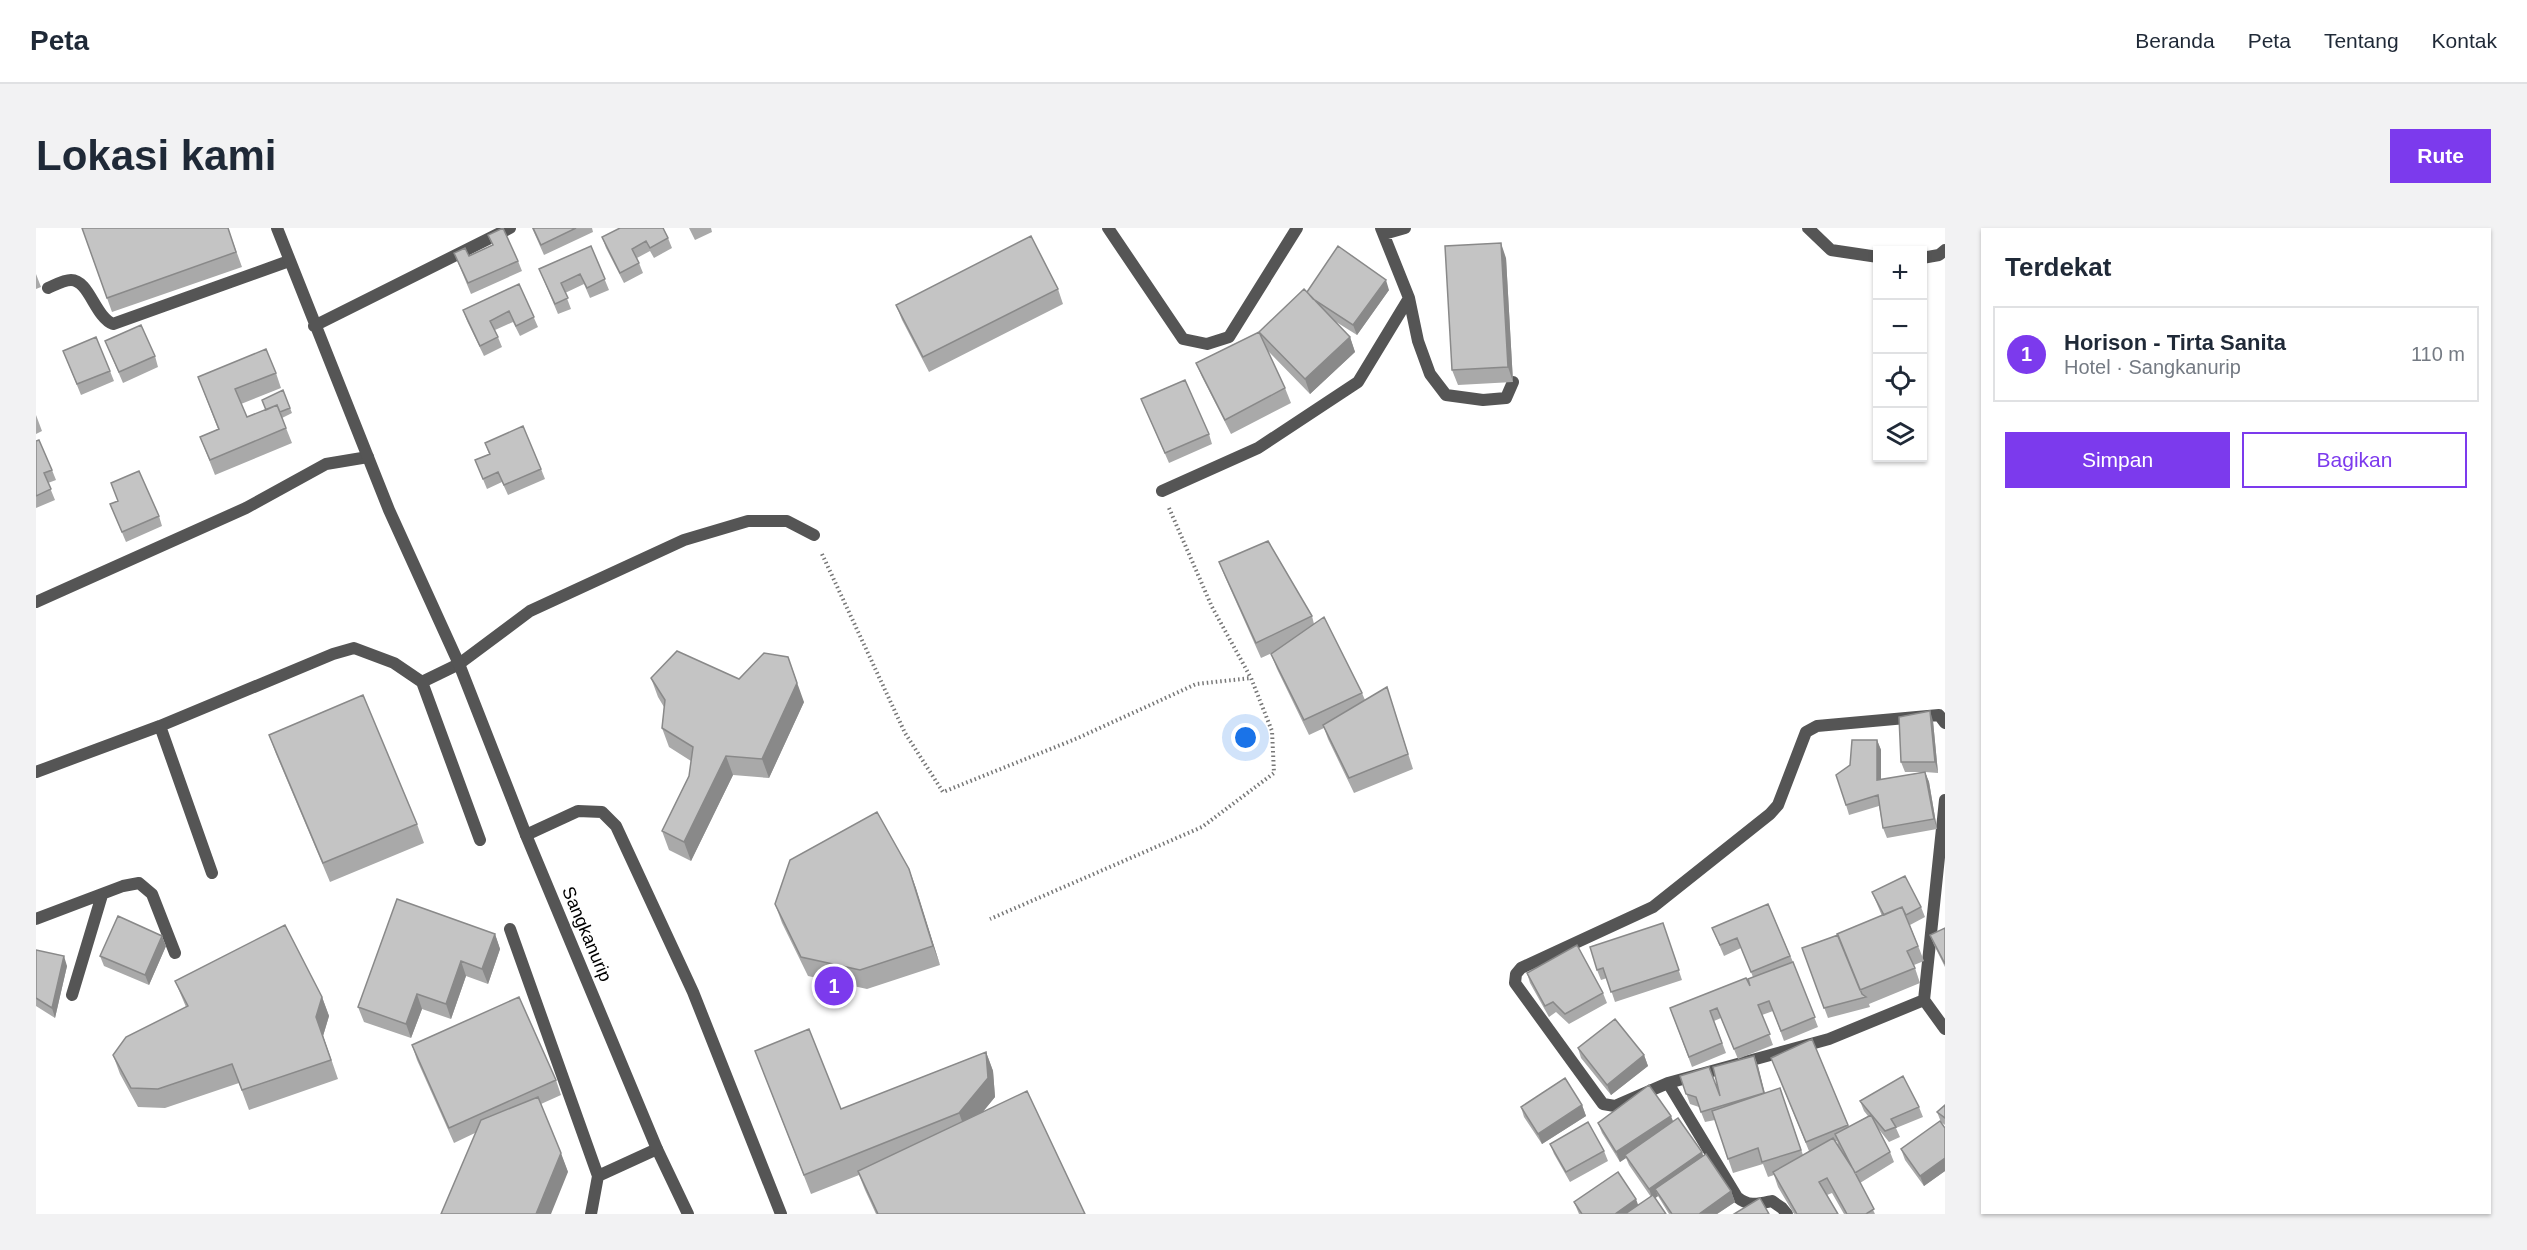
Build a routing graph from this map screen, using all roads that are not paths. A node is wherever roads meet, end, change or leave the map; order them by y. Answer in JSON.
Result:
{"nodes":[{"id":1,"x":277,"y":228,"type":"edge"},
{"id":2,"x":510,"y":228,"type":"edge"},
{"id":3,"x":1108,"y":228,"type":"edge"},
{"id":4,"x":1297,"y":228,"type":"edge"},
{"id":5,"x":1405,"y":228,"type":"edge"},
{"id":6,"x":1808,"y":228,"type":"edge"},
{"id":7,"x":1382,"y":231,"type":"edge"},
{"id":8,"x":1945,"y":250,"type":"edge"},
{"id":9,"x":1873,"y":256,"type":"edge"},
{"id":10,"x":1927,"y":257,"type":"edge"},
{"id":11,"x":289,"y":261,"type":"junction"},
{"id":12,"x":48,"y":288,"type":"dead end"},
{"id":13,"x":1409,"y":298,"type":"junction"},
{"id":14,"x":314,"y":326,"type":"junction"},
{"id":15,"x":1514,"y":382,"type":"dead end"},
{"id":16,"x":368,"y":457,"type":"junction"},
{"id":17,"x":1162,"y":491,"type":"road end"},
{"id":18,"x":814,"y":535,"type":"road end"},
{"id":19,"x":36,"y":602,"type":"edge"},
{"id":20,"x":459,"y":664,"type":"junction"},
{"id":21,"x":422,"y":682,"type":"junction"},
{"id":22,"x":1945,"y":723,"type":"edge"},
{"id":23,"x":160,"y":726,"type":"junction"},
{"id":24,"x":36,"y":772,"type":"edge"},
{"id":25,"x":1945,"y":800,"type":"edge"},
{"id":26,"x":526,"y":835,"type":"junction"},
{"id":27,"x":480,"y":840,"type":"dead end"},
{"id":28,"x":212,"y":873,"type":"dead end"},
{"id":29,"x":102,"y":895,"type":"junction"},
{"id":30,"x":36,"y":919,"type":"edge"},
{"id":31,"x":510,"y":929,"type":"dead end"},
{"id":32,"x":176,"y":953,"type":"dead end"},
{"id":33,"x":72,"y":994,"type":"dead end"},
{"id":34,"x":1924,"y":1000,"type":"junction"},
{"id":35,"x":1945,"y":1029,"type":"edge"},
{"id":36,"x":1668,"y":1083,"type":"junction"},
{"id":37,"x":657,"y":1149,"type":"junction"},
{"id":38,"x":598,"y":1176,"type":"junction"},
{"id":39,"x":591,"y":1214,"type":"edge"},
{"id":40,"x":688,"y":1214,"type":"edge"},
{"id":41,"x":780,"y":1214,"type":"edge"},
{"id":42,"x":1787,"y":1214,"type":"edge"}],
"edges":[{"from":1,"to":11,"type":"street","name":"Sangkanurip"},
{"from":2,"to":14,"type":"street"},
{"from":3,"to":4,"type":"street"},
{"from":5,"to":7,"type":"street"},
{"from":6,"to":9,"type":"street"},
{"from":7,"to":13,"type":"street"},
{"from":8,"to":10,"type":"street"},
{"from":11,"to":12,"type":"street"},
{"from":11,"to":14,"type":"street","name":"Sangkanurip"},
{"from":13,"to":15,"type":"street"},
{"from":13,"to":17,"type":"street"},
{"from":14,"to":16,"type":"street","name":"Sangkanurip"},
{"from":16,"to":19,"type":"street"},
{"from":16,"to":20,"type":"street","name":"Sangkanurip"},
{"from":18,"to":20,"type":"street"},
{"from":20,"to":21,"type":"street"},
{"from":20,"to":26,"type":"street","name":"Sangkanurip"},
{"from":21,"to":23,"type":"street"},
{"from":21,"to":27,"type":"street"},
{"from":22,"to":36,"type":"street"},
{"from":23,"to":24,"type":"street"},
{"from":23,"to":28,"type":"street"},
{"from":25,"to":34,"type":"street"},
{"from":26,"to":37,"type":"street","name":"Sangkanurip"},
{"from":26,"to":41,"type":"street"},
{"from":29,"to":30,"type":"street"},
{"from":29,"to":32,"type":"street"},
{"from":29,"to":33,"type":"street"},
{"from":31,"to":38,"type":"street"},
{"from":34,"to":35,"type":"street"},
{"from":34,"to":36,"type":"street"},
{"from":36,"to":42,"type":"street"},
{"from":37,"to":38,"type":"street"},
{"from":37,"to":40,"type":"street","name":"Sangkanurip"},
{"from":38,"to":39,"type":"street"}]}
